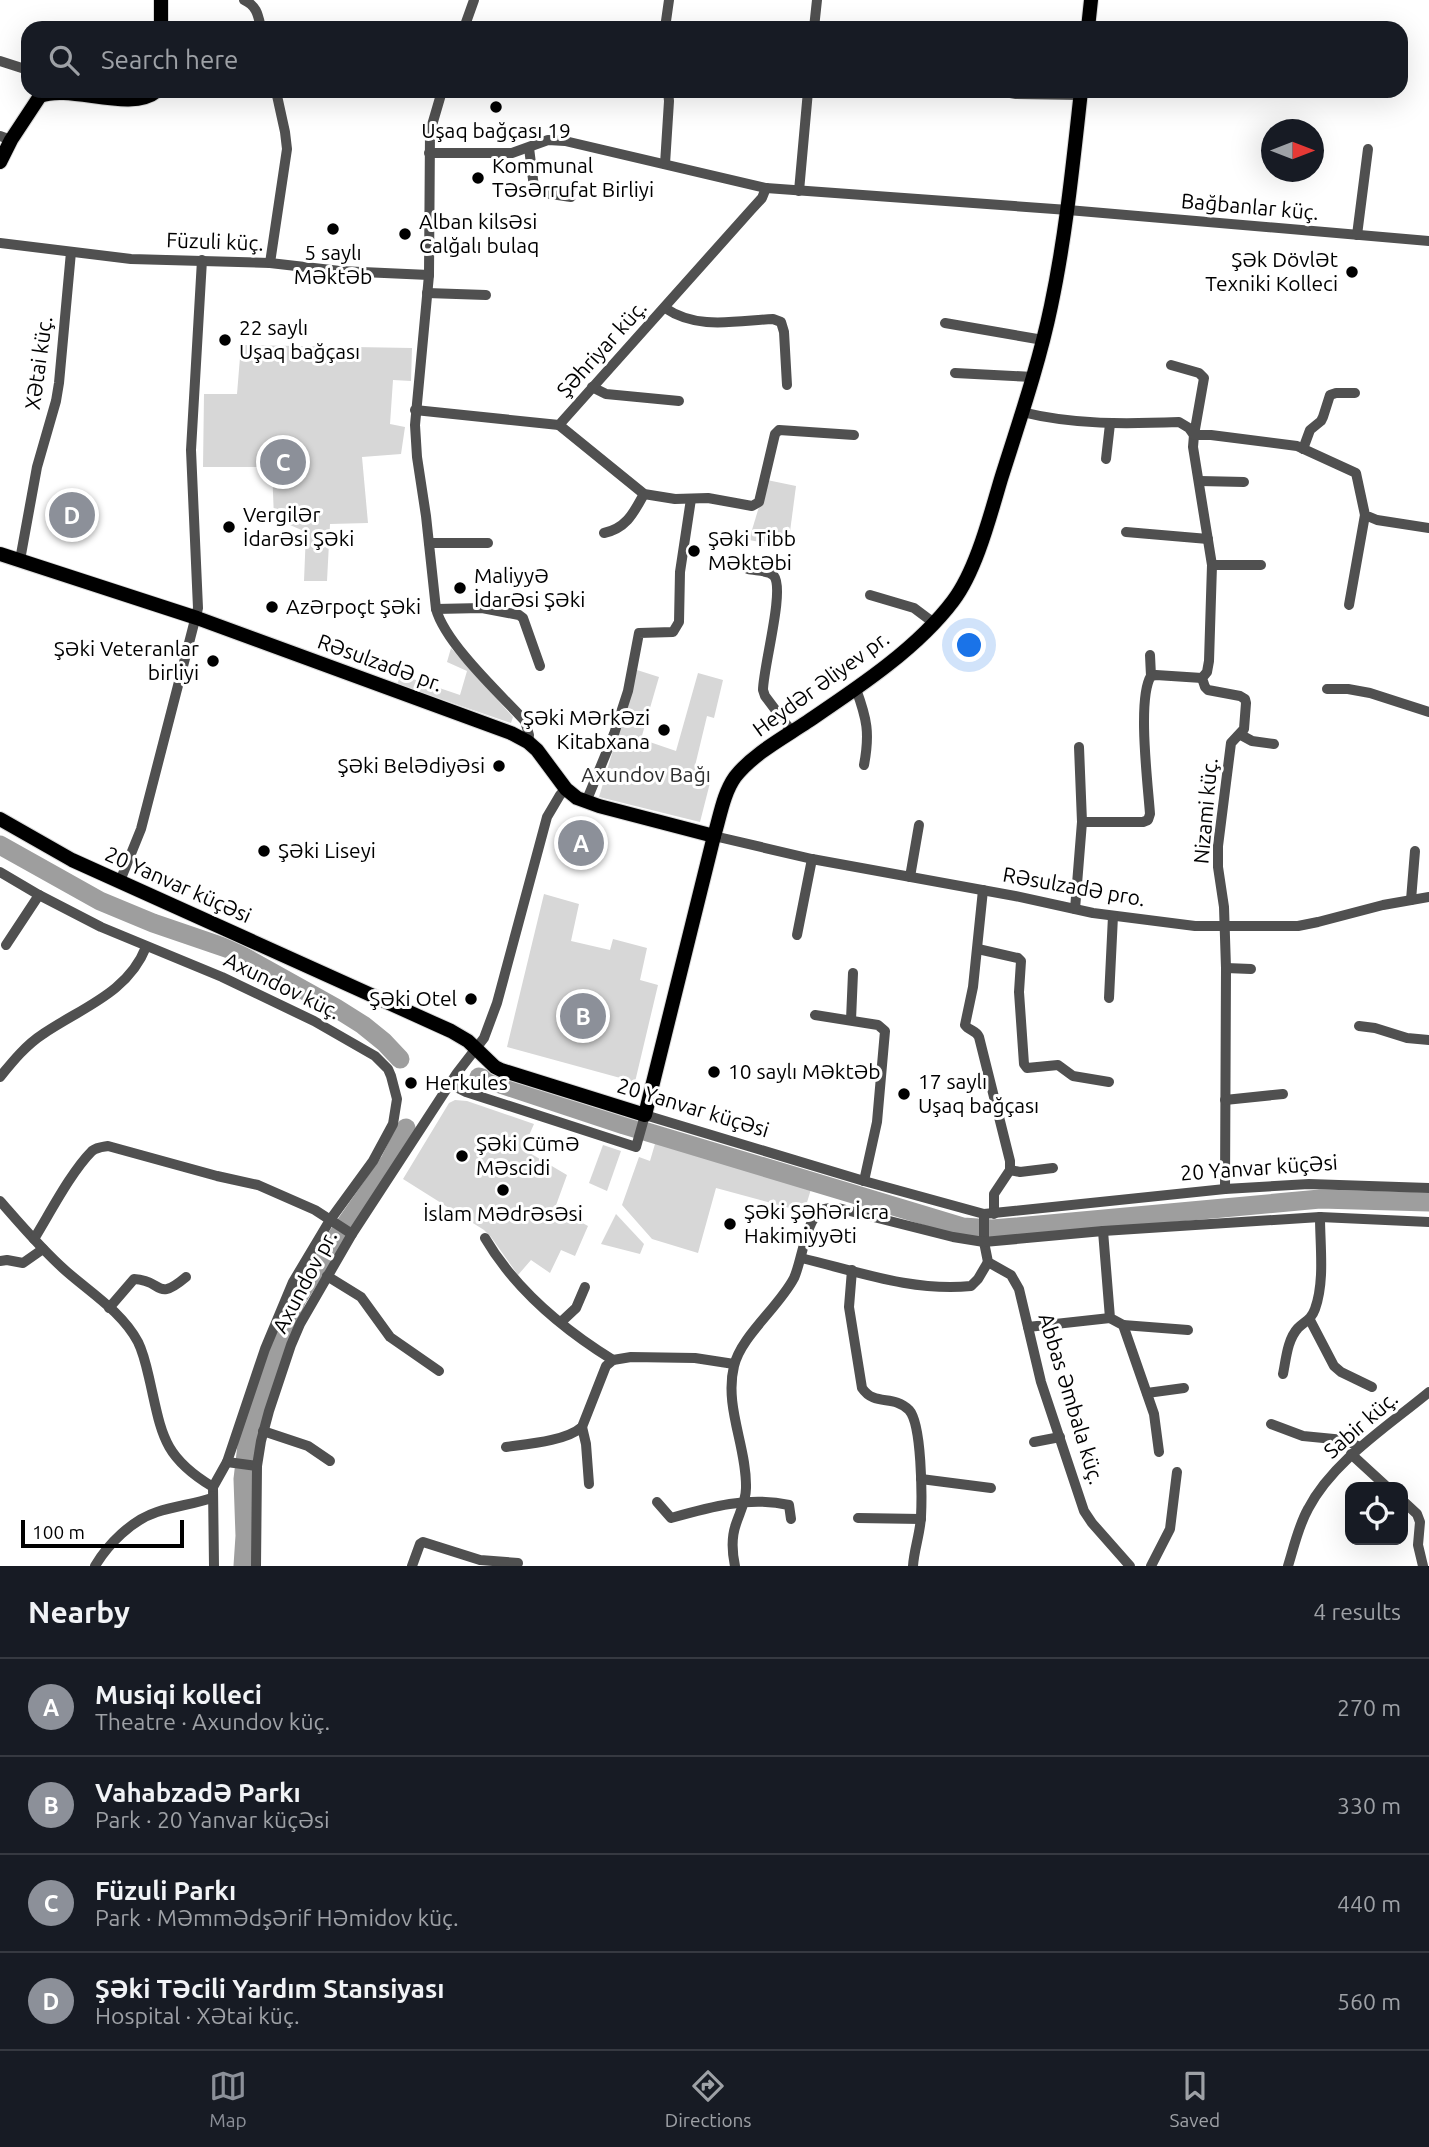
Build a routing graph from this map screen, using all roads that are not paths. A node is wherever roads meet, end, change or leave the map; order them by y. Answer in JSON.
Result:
{"nodes":[{"id":1,"x":161,"y":0,"type":"edge"},
{"id":2,"x":244,"y":0,"type":"edge"},
{"id":3,"x":474,"y":0,"type":"edge"},
{"id":4,"x":668,"y":0,"type":"edge"},
{"id":5,"x":817,"y":0,"type":"edge"},
{"id":6,"x":1091,"y":0,"type":"edge"},
{"id":7,"x":161,"y":21,"type":"edge"},
{"id":8,"x":260,"y":21,"type":"edge"},
{"id":9,"x":466,"y":21,"type":"edge"},
{"id":10,"x":665,"y":21,"type":"edge"},
{"id":11,"x":816,"y":21,"type":"edge"},
{"id":12,"x":1089,"y":21,"type":"edge"},
{"id":13,"x":0,"y":61,"type":"edge"},
{"id":14,"x":21,"y":68,"type":"edge"},
{"id":15,"x":38,"y":98,"type":"edge"},
{"id":16,"x":117,"y":98,"type":"edge"},
{"id":17,"x":139,"y":98,"type":"edge"},
{"id":18,"x":278,"y":98,"type":"edge"},
{"id":19,"x":440,"y":98,"type":"edge"},
{"id":20,"x":669,"y":98,"type":"edge"},
{"id":21,"x":807,"y":98,"type":"edge"},
{"id":22,"x":1080,"y":98,"type":"edge"},
{"id":23,"x":5,"y":138,"type":"edge"},
{"id":24,"x":529,"y":148,"type":"junction"},
{"id":25,"x":1367,"y":149,"type":"dead end"},
{"id":26,"x":429,"y":153,"type":"junction"},
{"id":27,"x":0,"y":162,"type":"edge"},
{"id":28,"x":665,"y":164,"type":"junction"},
{"id":29,"x":766,"y":188,"type":"junction"},
{"id":30,"x":799,"y":191,"type":"junction"},
{"id":31,"x":571,"y":197,"type":"dead end"},
{"id":32,"x":1068,"y":210,"type":"junction"},
{"id":33,"x":1357,"y":235,"type":"junction"},
{"id":34,"x":1429,"y":241,"type":"edge"},
{"id":35,"x":0,"y":243,"type":"edge"},
{"id":36,"x":71,"y":252,"type":"junction"},
{"id":37,"x":202,"y":260,"type":"junction"},
{"id":38,"x":270,"y":263,"type":"junction"},
{"id":39,"x":429,"y":275,"type":"junction"},
{"id":40,"x":427,"y":293,"type":"junction"},
{"id":41,"x":486,"y":295,"type":"dead end"},
{"id":42,"x":665,"y":308,"type":"junction"},
{"id":43,"x":945,"y":323,"type":"dead end"},
{"id":44,"x":1043,"y":340,"type":"junction"},
{"id":45,"x":1171,"y":365,"type":"dead end"},
{"id":46,"x":955,"y":373,"type":"dead end"},
{"id":47,"x":1033,"y":377,"type":"junction"},
{"id":48,"x":787,"y":385,"type":"dead end"},
{"id":49,"x":592,"y":387,"type":"junction"},
{"id":50,"x":1355,"y":393,"type":"dead end"},
{"id":51,"x":679,"y":401,"type":"dead end"},
{"id":52,"x":415,"y":410,"type":"junction"},
{"id":53,"x":1022,"y":412,"type":"junction"},
{"id":54,"x":1110,"y":424,"type":"junction"},
{"id":55,"x":559,"y":425,"type":"junction"},
{"id":56,"x":854,"y":435,"type":"dead end"},
{"id":57,"x":1194,"y":435,"type":"junction"},
{"id":58,"x":1303,"y":449,"type":"junction"},
{"id":59,"x":1106,"y":459,"type":"dead end"},
{"id":60,"x":1200,"y":481,"type":"junction"},
{"id":61,"x":1244,"y":482,"type":"dead end"},
{"id":62,"x":644,"y":494,"type":"junction"},
{"id":63,"x":691,"y":499,"type":"junction"},
{"id":64,"x":1365,"y":515,"type":"junction"},
{"id":65,"x":1429,"y":528,"type":"edge"},
{"id":66,"x":1126,"y":532,"type":"dead end"},
{"id":67,"x":604,"y":533,"type":"dead end"},
{"id":68,"x":1208,"y":539,"type":"junction"},
{"id":69,"x":429,"y":543,"type":"junction"},
{"id":70,"x":488,"y":543,"type":"dead end"},
{"id":71,"x":0,"y":554,"type":"edge"},
{"id":72,"x":20,"y":560,"type":"junction"},
{"id":73,"x":1212,"y":565,"type":"junction"},
{"id":74,"x":1261,"y":565,"type":"dead end"},
{"id":75,"x":748,"y":569,"type":"dead end"},
{"id":76,"x":870,"y":595,"type":"dead end"},
{"id":77,"x":1349,"y":605,"type":"dead end"},
{"id":78,"x":436,"y":609,"type":"junction"},
{"id":79,"x":197,"y":618,"type":"junction"},
{"id":80,"x":934,"y":623,"type":"junction"},
{"id":81,"x":1150,"y":655,"type":"dead end"},
{"id":82,"x":540,"y":666,"type":"dead end"},
{"id":83,"x":1151,"y":676,"type":"junction"},
{"id":84,"x":1202,"y":678,"type":"junction"},
{"id":85,"x":856,"y":689,"type":"junction"},
{"id":86,"x":1327,"y":689,"type":"dead end"},
{"id":87,"x":1429,"y":712,"type":"edge"},
{"id":88,"x":792,"y":732,"type":"junction"},
{"id":89,"x":1241,"y":735,"type":"junction"},
{"id":90,"x":528,"y":742,"type":"junction"},
{"id":91,"x":1275,"y":744,"type":"dead end"},
{"id":92,"x":1079,"y":747,"type":"dead end"},
{"id":93,"x":864,"y":765,"type":"dead end"},
{"id":94,"x":566,"y":789,"type":"junction"},
{"id":95,"x":586,"y":802,"type":"junction"},
{"id":96,"x":0,"y":819,"type":"edge"},
{"id":97,"x":1082,"y":822,"type":"junction"},
{"id":98,"x":919,"y":825,"type":"dead end"},
{"id":99,"x":714,"y":836,"type":"junction"},
{"id":100,"x":1415,"y":851,"type":"dead end"},
{"id":101,"x":812,"y":859,"type":"junction"},
{"id":102,"x":0,"y":872,"type":"edge"},
{"id":103,"x":910,"y":877,"type":"junction"},
{"id":104,"x":120,"y":881,"type":"junction"},
{"id":105,"x":983,"y":890,"type":"junction"},
{"id":106,"x":39,"y":895,"type":"junction"},
{"id":107,"x":1429,"y":897,"type":"edge"},
{"id":108,"x":1411,"y":900,"type":"junction"},
{"id":109,"x":1075,"y":909,"type":"junction"},
{"id":110,"x":1113,"y":916,"type":"junction"},
{"id":111,"x":1224,"y":927,"type":"junction"},
{"id":112,"x":797,"y":935,"type":"dead end"},
{"id":113,"x":6,"y":945,"type":"dead end"},
{"id":114,"x":146,"y":947,"type":"junction"},
{"id":115,"x":978,"y":949,"type":"junction"},
{"id":116,"x":1226,"y":968,"type":"junction"},
{"id":117,"x":1251,"y":969,"type":"dead end"},
{"id":118,"x":853,"y":973,"type":"dead end"},
{"id":119,"x":1109,"y":998,"type":"dead end"},
{"id":120,"x":815,"y":1014,"type":"dead end"},
{"id":121,"x":851,"y":1020,"type":"junction"},
{"id":122,"x":1359,"y":1026,"type":"dead end"},
{"id":123,"x":1429,"y":1040,"type":"edge"},
{"id":124,"x":477,"y":1049,"type":"junction"},
{"id":125,"x":0,"y":1077,"type":"edge"},
{"id":126,"x":1109,"y":1082,"type":"dead end"},
{"id":127,"x":450,"y":1084,"type":"junction"},
{"id":128,"x":1283,"y":1094,"type":"dead end"},
{"id":129,"x":1224,"y":1100,"type":"junction"},
{"id":130,"x":644,"y":1119,"type":"junction"},
{"id":131,"x":1054,"y":1168,"type":"dead end"},
{"id":132,"x":1010,"y":1170,"type":"junction"},
{"id":133,"x":864,"y":1181,"type":"junction"},
{"id":134,"x":1429,"y":1188,"type":"edge"},
{"id":135,"x":1225,"y":1189,"type":"junction"},
{"id":136,"x":0,"y":1201,"type":"edge"},
{"id":137,"x":989,"y":1214,"type":"junction"},
{"id":138,"x":1320,"y":1217,"type":"junction"},
{"id":139,"x":334,"y":1222,"type":"junction"},
{"id":140,"x":1429,"y":1222,"type":"edge"},
{"id":141,"x":1103,"y":1231,"type":"junction"},
{"id":142,"x":350,"y":1233,"type":"junction"},
{"id":143,"x":485,"y":1238,"type":"dead end"},
{"id":144,"x":34,"y":1239,"type":"junction"},
{"id":145,"x":984,"y":1242,"type":"junction"},
{"id":146,"x":43,"y":1249,"type":"junction"},
{"id":147,"x":802,"y":1258,"type":"junction"},
{"id":148,"x":0,"y":1261,"type":"edge"},
{"id":149,"x":988,"y":1262,"type":"junction"},
{"id":150,"x":852,"y":1270,"type":"junction"},
{"id":151,"x":327,"y":1276,"type":"junction"},
{"id":152,"x":186,"y":1277,"type":"dead end"},
{"id":153,"x":585,"y":1287,"type":"dead end"},
{"id":154,"x":109,"y":1308,"type":"junction"},
{"id":155,"x":1110,"y":1318,"type":"junction"},
{"id":156,"x":1310,"y":1320,"type":"junction"},
{"id":157,"x":561,"y":1322,"type":"junction"},
{"id":158,"x":1123,"y":1325,"type":"junction"},
{"id":159,"x":1028,"y":1328,"type":"junction"},
{"id":160,"x":1188,"y":1330,"type":"dead end"},
{"id":161,"x":613,"y":1360,"type":"junction"},
{"id":162,"x":734,"y":1364,"type":"junction"},
{"id":163,"x":439,"y":1371,"type":"dead end"},
{"id":164,"x":1283,"y":1374,"type":"dead end"},
{"id":165,"x":1372,"y":1387,"type":"dead end"},
{"id":166,"x":1184,"y":1388,"type":"dead end"},
{"id":167,"x":1429,"y":1392,"type":"edge"},
{"id":168,"x":1147,"y":1393,"type":"junction"},
{"id":169,"x":1271,"y":1424,"type":"dead end"},
{"id":170,"x":582,"y":1427,"type":"junction"},
{"id":171,"x":263,"y":1432,"type":"junction"},
{"id":172,"x":1060,"y":1437,"type":"junction"},
{"id":173,"x":1034,"y":1442,"type":"dead end"},
{"id":174,"x":506,"y":1447,"type":"dead end"},
{"id":175,"x":1356,"y":1450,"type":"junction"},
{"id":176,"x":1158,"y":1452,"type":"dead end"},
{"id":177,"x":330,"y":1461,"type":"dead end"},
{"id":178,"x":231,"y":1463,"type":"junction"},
{"id":179,"x":255,"y":1466,"type":"junction"},
{"id":180,"x":1177,"y":1472,"type":"dead end"},
{"id":181,"x":920,"y":1479,"type":"junction"},
{"id":182,"x":1383,"y":1482,"type":"edge"},
{"id":183,"x":589,"y":1484,"type":"dead end"},
{"id":184,"x":990,"y":1488,"type":"dead end"},
{"id":185,"x":212,"y":1493,"type":"junction"},
{"id":186,"x":657,"y":1502,"type":"dead end"},
{"id":187,"x":744,"y":1502,"type":"junction"},
{"id":188,"x":1408,"y":1506,"type":"edge"},
{"id":189,"x":858,"y":1518,"type":"dead end"},
{"id":190,"x":791,"y":1519,"type":"dead end"},
{"id":191,"x":921,"y":1520,"type":"junction"},
{"id":192,"x":518,"y":1563,"type":"dead end"},
{"id":193,"x":95,"y":1566,"type":"edge"},
{"id":194,"x":214,"y":1566,"type":"edge"},
{"id":195,"x":256,"y":1566,"type":"edge"},
{"id":196,"x":412,"y":1566,"type":"edge"},
{"id":197,"x":735,"y":1566,"type":"edge"},
{"id":198,"x":913,"y":1566,"type":"edge"},
{"id":199,"x":1130,"y":1566,"type":"edge"},
{"id":200,"x":1151,"y":1566,"type":"edge"},
{"id":201,"x":1288,"y":1566,"type":"edge"},
{"id":202,"x":1423,"y":1566,"type":"edge"}],
"edges":[{"from":1,"to":7,"type":"main road"},
{"from":2,"to":8,"type":"street"},
{"from":3,"to":9,"type":"street"},
{"from":4,"to":10,"type":"street"},
{"from":5,"to":11,"type":"street"},
{"from":6,"to":12,"type":"main road"},
{"from":13,"to":14,"type":"street"},
{"from":15,"to":23,"type":"main road"},
{"from":16,"to":17,"type":"main road"},
{"from":18,"to":38,"type":"street"},
{"from":19,"to":26,"type":"street"},
{"from":20,"to":28,"type":"street"},
{"from":21,"to":30,"type":"street"},
{"from":22,"to":32,"type":"main road","name":"Heydər Əliyev pr."},
{"from":23,"to":27,"type":"main road"},
{"from":24,"to":26,"type":"street","name":"Bağbanlar küç."},
{"from":24,"to":28,"type":"street","name":"Bağbanlar küç."},
{"from":24,"to":31,"type":"street"},
{"from":25,"to":33,"type":"street"},
{"from":26,"to":39,"type":"street"},
{"from":28,"to":29,"type":"street","name":"Bağbanlar küç."},
{"from":29,"to":30,"type":"street","name":"Bağbanlar küç."},
{"from":29,"to":42,"type":"street","name":"Şəhriyar küç."},
{"from":30,"to":32,"type":"street","name":"Bağbanlar küç."},
{"from":32,"to":33,"type":"street","name":"Bağbanlar küç."},
{"from":32,"to":44,"type":"main road","name":"Heydər Əliyev pr."},
{"from":33,"to":34,"type":"street","name":"Bağbanlar küç."},
{"from":35,"to":36,"type":"street","name":"Füzuli küç."},
{"from":36,"to":37,"type":"street","name":"Füzuli küç."},
{"from":36,"to":72,"type":"street","name":"Xətai küç."},
{"from":37,"to":38,"type":"street","name":"Füzuli küç."},
{"from":37,"to":79,"type":"street"},
{"from":38,"to":39,"type":"street","name":"Füzuli küç."},
{"from":39,"to":40,"type":"street"},
{"from":40,"to":41,"type":"street"},
{"from":40,"to":52,"type":"street"},
{"from":42,"to":48,"type":"street"},
{"from":42,"to":49,"type":"street","name":"Şəhriyar küç."},
{"from":43,"to":44,"type":"street"},
{"from":44,"to":47,"type":"main road","name":"Heydər Əliyev pr."},
{"from":45,"to":57,"type":"street"},
{"from":46,"to":47,"type":"street"},
{"from":47,"to":53,"type":"main road","name":"Heydər Əliyev pr."},
{"from":49,"to":51,"type":"street"},
{"from":49,"to":55,"type":"street","name":"Şəhriyar küç."},
{"from":50,"to":58,"type":"street"},
{"from":52,"to":55,"type":"street","name":"Şəhriyar küç."},
{"from":52,"to":69,"type":"street"},
{"from":53,"to":54,"type":"street"},
{"from":53,"to":80,"type":"main road","name":"Heydər Əliyev pr."},
{"from":54,"to":57,"type":"street"},
{"from":54,"to":59,"type":"street"},
{"from":55,"to":62,"type":"street"},
{"from":56,"to":63,"type":"street"},
{"from":57,"to":58,"type":"street"},
{"from":57,"to":60,"type":"street"},
{"from":58,"to":64,"type":"street"},
{"from":60,"to":61,"type":"street"},
{"from":60,"to":68,"type":"street"},
{"from":62,"to":63,"type":"street"},
{"from":62,"to":67,"type":"street"},
{"from":63,"to":95,"type":"street"},
{"from":64,"to":65,"type":"street"},
{"from":64,"to":77,"type":"street"},
{"from":66,"to":68,"type":"street"},
{"from":68,"to":73,"type":"street"},
{"from":69,"to":70,"type":"street"},
{"from":69,"to":78,"type":"street"},
{"from":71,"to":72,"type":"main road","name":"Rəsulzadə pr."},
{"from":72,"to":79,"type":"main road","name":"Rəsulzadə pr."},
{"from":73,"to":74,"type":"street"},
{"from":73,"to":84,"type":"street"},
{"from":75,"to":88,"type":"street"},
{"from":76,"to":80,"type":"street"},
{"from":78,"to":82,"type":"street"},
{"from":78,"to":90,"type":"street"},
{"from":79,"to":90,"type":"main road","name":"Rəsulzadə pr."},
{"from":79,"to":104,"type":"street"},
{"from":80,"to":85,"type":"main road","name":"Heydər Əliyev pr."},
{"from":81,"to":83,"type":"street"},
{"from":83,"to":84,"type":"street"},
{"from":83,"to":97,"type":"street"},
{"from":84,"to":89,"type":"street","name":"Nizami küç."},
{"from":85,"to":88,"type":"main road","name":"Heydər Əliyev pr."},
{"from":85,"to":93,"type":"street"},
{"from":86,"to":87,"type":"street"},
{"from":88,"to":99,"type":"main road","name":"Heydər Əliyev pr."},
{"from":89,"to":91,"type":"street"},
{"from":89,"to":111,"type":"street","name":"Nizami küç."},
{"from":90,"to":94,"type":"main road","name":"Rəsulzadə pr."},
{"from":92,"to":97,"type":"street"},
{"from":94,"to":95,"type":"main road"},
{"from":94,"to":124,"type":"street"},
{"from":95,"to":99,"type":"main road"},
{"from":96,"to":104,"type":"main road","name":"20 Yanvar küçəsi"},
{"from":97,"to":109,"type":"street"},
{"from":98,"to":103,"type":"street"},
{"from":99,"to":101,"type":"street","name":"Rəsulzadə pro."},
{"from":99,"to":130,"type":"main road","name":"Heydər Əliyev pr."},
{"from":100,"to":108,"type":"street"},
{"from":101,"to":103,"type":"street","name":"Rəsulzadə pro."},
{"from":101,"to":112,"type":"street"},
{"from":102,"to":106,"type":"street","name":"Axundov küç."},
{"from":103,"to":105,"type":"street","name":"Rəsulzadə pro."},
{"from":104,"to":124,"type":"main road","name":"20 Yanvar küçəsi"},
{"from":105,"to":109,"type":"street","name":"Rəsulzadə pro."},
{"from":105,"to":115,"type":"street"},
{"from":106,"to":113,"type":"street"},
{"from":106,"to":114,"type":"street","name":"Axundov küç."},
{"from":107,"to":108,"type":"street","name":"Rəsulzadə pro."},
{"from":108,"to":111,"type":"street","name":"Rəsulzadə pro."},
{"from":109,"to":110,"type":"street","name":"Rəsulzadə pro."},
{"from":110,"to":111,"type":"street","name":"Rəsulzadə pro."},
{"from":110,"to":119,"type":"street"},
{"from":111,"to":116,"type":"street","name":"Nizami küç."},
{"from":114,"to":125,"type":"street"},
{"from":114,"to":139,"type":"street","name":"Axundov küç."},
{"from":115,"to":126,"type":"street"},
{"from":115,"to":132,"type":"street"},
{"from":116,"to":117,"type":"street"},
{"from":116,"to":129,"type":"street","name":"Nizami küç."},
{"from":118,"to":121,"type":"street"},
{"from":120,"to":121,"type":"street"},
{"from":121,"to":133,"type":"street"},
{"from":122,"to":123,"type":"street"},
{"from":124,"to":127,"type":"street","name":"Axundov pr."},
{"from":124,"to":130,"type":"main road","name":"20 Yanvar küçəsi"},
{"from":127,"to":130,"type":"street"},
{"from":127,"to":142,"type":"street","name":"Axundov pr."},
{"from":128,"to":129,"type":"street"},
{"from":129,"to":135,"type":"street","name":"Nizami küç."},
{"from":130,"to":133,"type":"street","name":"20 Yanvar küçəsi"},
{"from":131,"to":132,"type":"street"},
{"from":132,"to":137,"type":"street"},
{"from":133,"to":137,"type":"street","name":"20 Yanvar küçəsi"},
{"from":134,"to":135,"type":"street","name":"20 Yanvar küçəsi"},
{"from":135,"to":137,"type":"street","name":"20 Yanvar küçəsi"},
{"from":136,"to":144,"type":"street"},
{"from":137,"to":145,"type":"street"},
{"from":138,"to":140,"type":"street"},
{"from":138,"to":141,"type":"street"},
{"from":138,"to":156,"type":"street"},
{"from":139,"to":142,"type":"street"},
{"from":139,"to":144,"type":"street"},
{"from":139,"to":178,"type":"street","name":"Axundov küç."},
{"from":141,"to":145,"type":"street"},
{"from":141,"to":155,"type":"street"},
{"from":142,"to":151,"type":"street","name":"Axundov pr."},
{"from":143,"to":157,"type":"street"},
{"from":144,"to":146,"type":"street"},
{"from":145,"to":147,"type":"street"},
{"from":145,"to":149,"type":"street"},
{"from":146,"to":148,"type":"street"},
{"from":146,"to":154,"type":"street"},
{"from":147,"to":150,"type":"street"},
{"from":147,"to":162,"type":"street"},
{"from":149,"to":150,"type":"street"},
{"from":149,"to":159,"type":"street","name":"Abbas Əmbala küç."},
{"from":150,"to":181,"type":"street"},
{"from":151,"to":163,"type":"street"},
{"from":151,"to":171,"type":"street","name":"Axundov pr."},
{"from":152,"to":154,"type":"street"},
{"from":153,"to":157,"type":"street"},
{"from":154,"to":185,"type":"street"},
{"from":155,"to":158,"type":"street"},
{"from":155,"to":159,"type":"street"},
{"from":156,"to":164,"type":"street"},
{"from":156,"to":165,"type":"street"},
{"from":157,"to":161,"type":"street"},
{"from":158,"to":160,"type":"street"},
{"from":158,"to":168,"type":"street"},
{"from":159,"to":172,"type":"street","name":"Abbas Əmbala küç."},
{"from":161,"to":162,"type":"street"},
{"from":161,"to":170,"type":"street"},
{"from":162,"to":187,"type":"street"},
{"from":166,"to":168,"type":"street"},
{"from":167,"to":175,"type":"street","name":"Sabir küç."},
{"from":168,"to":176,"type":"street"},
{"from":169,"to":175,"type":"street"},
{"from":170,"to":174,"type":"street"},
{"from":170,"to":183,"type":"street"},
{"from":171,"to":177,"type":"street"},
{"from":171,"to":179,"type":"street","name":"Axundov pr."},
{"from":172,"to":173,"type":"street"},
{"from":172,"to":199,"type":"street","name":"Abbas Əmbala küç."},
{"from":175,"to":182,"type":"street"},
{"from":175,"to":201,"type":"street","name":"Sabir küç."},
{"from":178,"to":179,"type":"street"},
{"from":178,"to":185,"type":"street","name":"Axundov küç."},
{"from":179,"to":195,"type":"street","name":"Axundov pr."},
{"from":180,"to":200,"type":"street"},
{"from":181,"to":184,"type":"street"},
{"from":181,"to":191,"type":"street"},
{"from":185,"to":193,"type":"street"},
{"from":185,"to":194,"type":"street"},
{"from":186,"to":187,"type":"street"},
{"from":187,"to":190,"type":"street"},
{"from":187,"to":197,"type":"street"},
{"from":188,"to":202,"type":"street"},
{"from":189,"to":191,"type":"street"},
{"from":191,"to":198,"type":"street"},
{"from":192,"to":196,"type":"street"}]}
